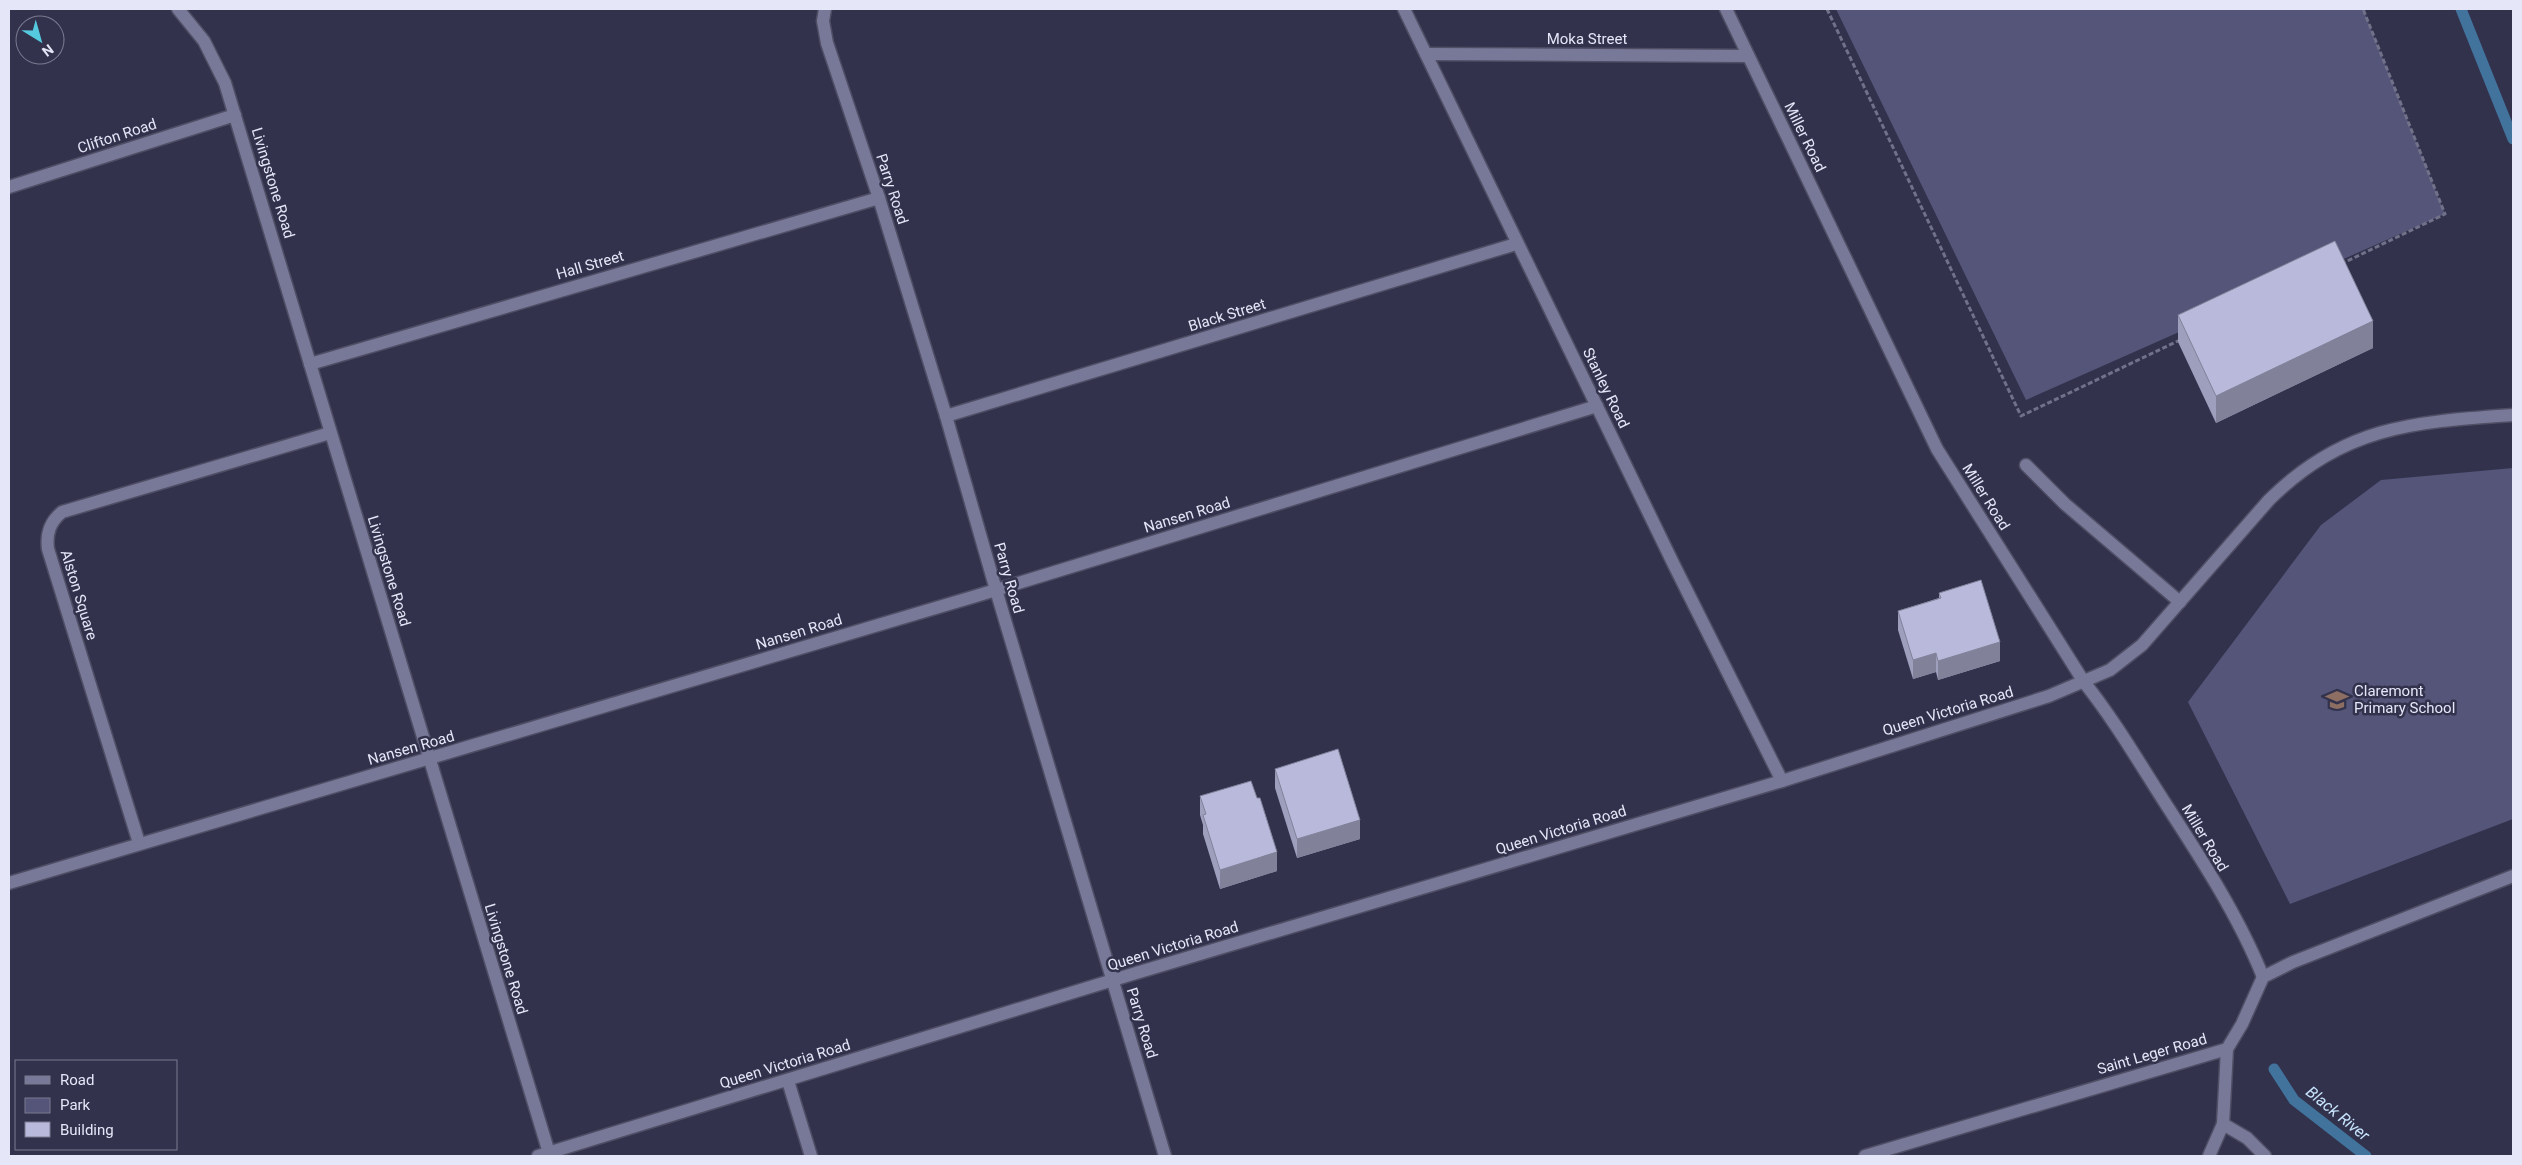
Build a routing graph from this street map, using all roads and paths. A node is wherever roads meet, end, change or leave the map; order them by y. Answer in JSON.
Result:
{"nodes":[{"id":1,"x":178,"y":9,"type":"edge"},
{"id":2,"x":825,"y":9,"type":"edge"},
{"id":3,"x":1404,"y":9,"type":"edge"},
{"id":4,"x":1726,"y":9,"type":"edge"},
{"id":5,"x":1827,"y":9,"type":"edge"},
{"id":6,"x":2363,"y":9,"type":"edge"},
{"id":7,"x":1426,"y":54,"type":"junction"},
{"id":8,"x":1748,"y":56,"type":"junction"},
{"id":9,"x":235,"y":115,"type":"junction"},
{"id":10,"x":9,"y":187,"type":"edge"},
{"id":11,"x":879,"y":198,"type":"junction"},
{"id":12,"x":1516,"y":244,"type":"junction"},
{"id":13,"x":2338,"y":266,"type":"edge"},
{"id":14,"x":2185,"y":338,"type":"edge"},
{"id":15,"x":310,"y":364,"type":"junction"},
{"id":16,"x":1597,"y":406,"type":"junction"},
{"id":17,"x":946,"y":416,"type":"junction"},
{"id":18,"x":2513,"y":416,"type":"edge"},
{"id":19,"x":330,"y":432,"type":"junction"},
{"id":20,"x":2026,"y":465,"type":"dead end"},
{"id":21,"x":996,"y":590,"type":"junction"},
{"id":22,"x":2180,"y":602,"type":"junction"},
{"id":23,"x":2084,"y":682,"type":"junction"},
{"id":24,"x":429,"y":760,"type":"junction"},
{"id":25,"x":1782,"y":780,"type":"junction"},
{"id":26,"x":139,"y":843,"type":"junction"},
{"id":27,"x":2513,"y":876,"type":"edge"},
{"id":28,"x":9,"y":883,"type":"edge"},
{"id":29,"x":2263,"y":977,"type":"junction"},
{"id":30,"x":1113,"y":981,"type":"junction"},
{"id":31,"x":2227,"y":1049,"type":"junction"},
{"id":32,"x":788,"y":1081,"type":"junction"},
{"id":33,"x":2223,"y":1124,"type":"junction"},
{"id":34,"x":544,"y":1155,"type":"edge"},
{"id":35,"x":812,"y":1156,"type":"edge"},
{"id":36,"x":1165,"y":1156,"type":"edge"},
{"id":37,"x":1865,"y":1156,"type":"edge"},
{"id":38,"x":2209,"y":1156,"type":"edge"},
{"id":39,"x":2265,"y":1156,"type":"edge"}],
"edges":[{"from":1,"to":9,"type":"street","name":"Livingstone Road"},
{"from":2,"to":11,"type":"street","name":"Parry Road"},
{"from":3,"to":7,"type":"street","name":"Stanley Road"},
{"from":4,"to":8,"type":"street","name":"Miller Road"},
{"from":5,"to":14,"type":"path"},
{"from":6,"to":13,"type":"path"},
{"from":7,"to":8,"type":"street","name":"Moka Street"},
{"from":7,"to":12,"type":"street","name":"Stanley Road"},
{"from":8,"to":23,"type":"street","name":"Miller Road"},
{"from":9,"to":10,"type":"street","name":"Clifton Road"},
{"from":9,"to":15,"type":"street","name":"Livingstone Road"},
{"from":11,"to":15,"type":"street","name":"Hall Street"},
{"from":11,"to":17,"type":"street","name":"Parry Road"},
{"from":12,"to":16,"type":"street","name":"Stanley Road"},
{"from":12,"to":17,"type":"street","name":"Black Street"},
{"from":15,"to":19,"type":"street","name":"Livingstone Road"},
{"from":16,"to":21,"type":"street","name":"Nansen Road"},
{"from":16,"to":25,"type":"street","name":"Stanley Road"},
{"from":17,"to":21,"type":"street","name":"Parry Road"},
{"from":18,"to":22,"type":"street","name":"Queen Victoria Road"},
{"from":19,"to":24,"type":"street","name":"Livingstone Road"},
{"from":19,"to":26,"type":"street","name":"Alston Square"},
{"from":20,"to":22,"type":"street"},
{"from":21,"to":24,"type":"street","name":"Nansen Road"},
{"from":21,"to":30,"type":"street","name":"Parry Road"},
{"from":22,"to":23,"type":"street","name":"Queen Victoria Road"},
{"from":23,"to":25,"type":"street","name":"Queen Victoria Road"},
{"from":23,"to":29,"type":"street","name":"Miller Road"},
{"from":24,"to":26,"type":"street","name":"Nansen Road"},
{"from":24,"to":34,"type":"street","name":"Livingstone Road"},
{"from":25,"to":30,"type":"street","name":"Queen Victoria Road"},
{"from":26,"to":28,"type":"street","name":"Nansen Road"},
{"from":27,"to":29,"type":"street"},
{"from":29,"to":31,"type":"street","name":"Saint Leger Road"},
{"from":30,"to":32,"type":"street","name":"Queen Victoria Road"},
{"from":30,"to":36,"type":"street","name":"Parry Road"},
{"from":31,"to":33,"type":"street"},
{"from":31,"to":37,"type":"street","name":"Saint Leger Road"},
{"from":32,"to":34,"type":"street","name":"Queen Victoria Road"},
{"from":32,"to":35,"type":"street"},
{"from":33,"to":38,"type":"street"},
{"from":33,"to":39,"type":"street"}]}
